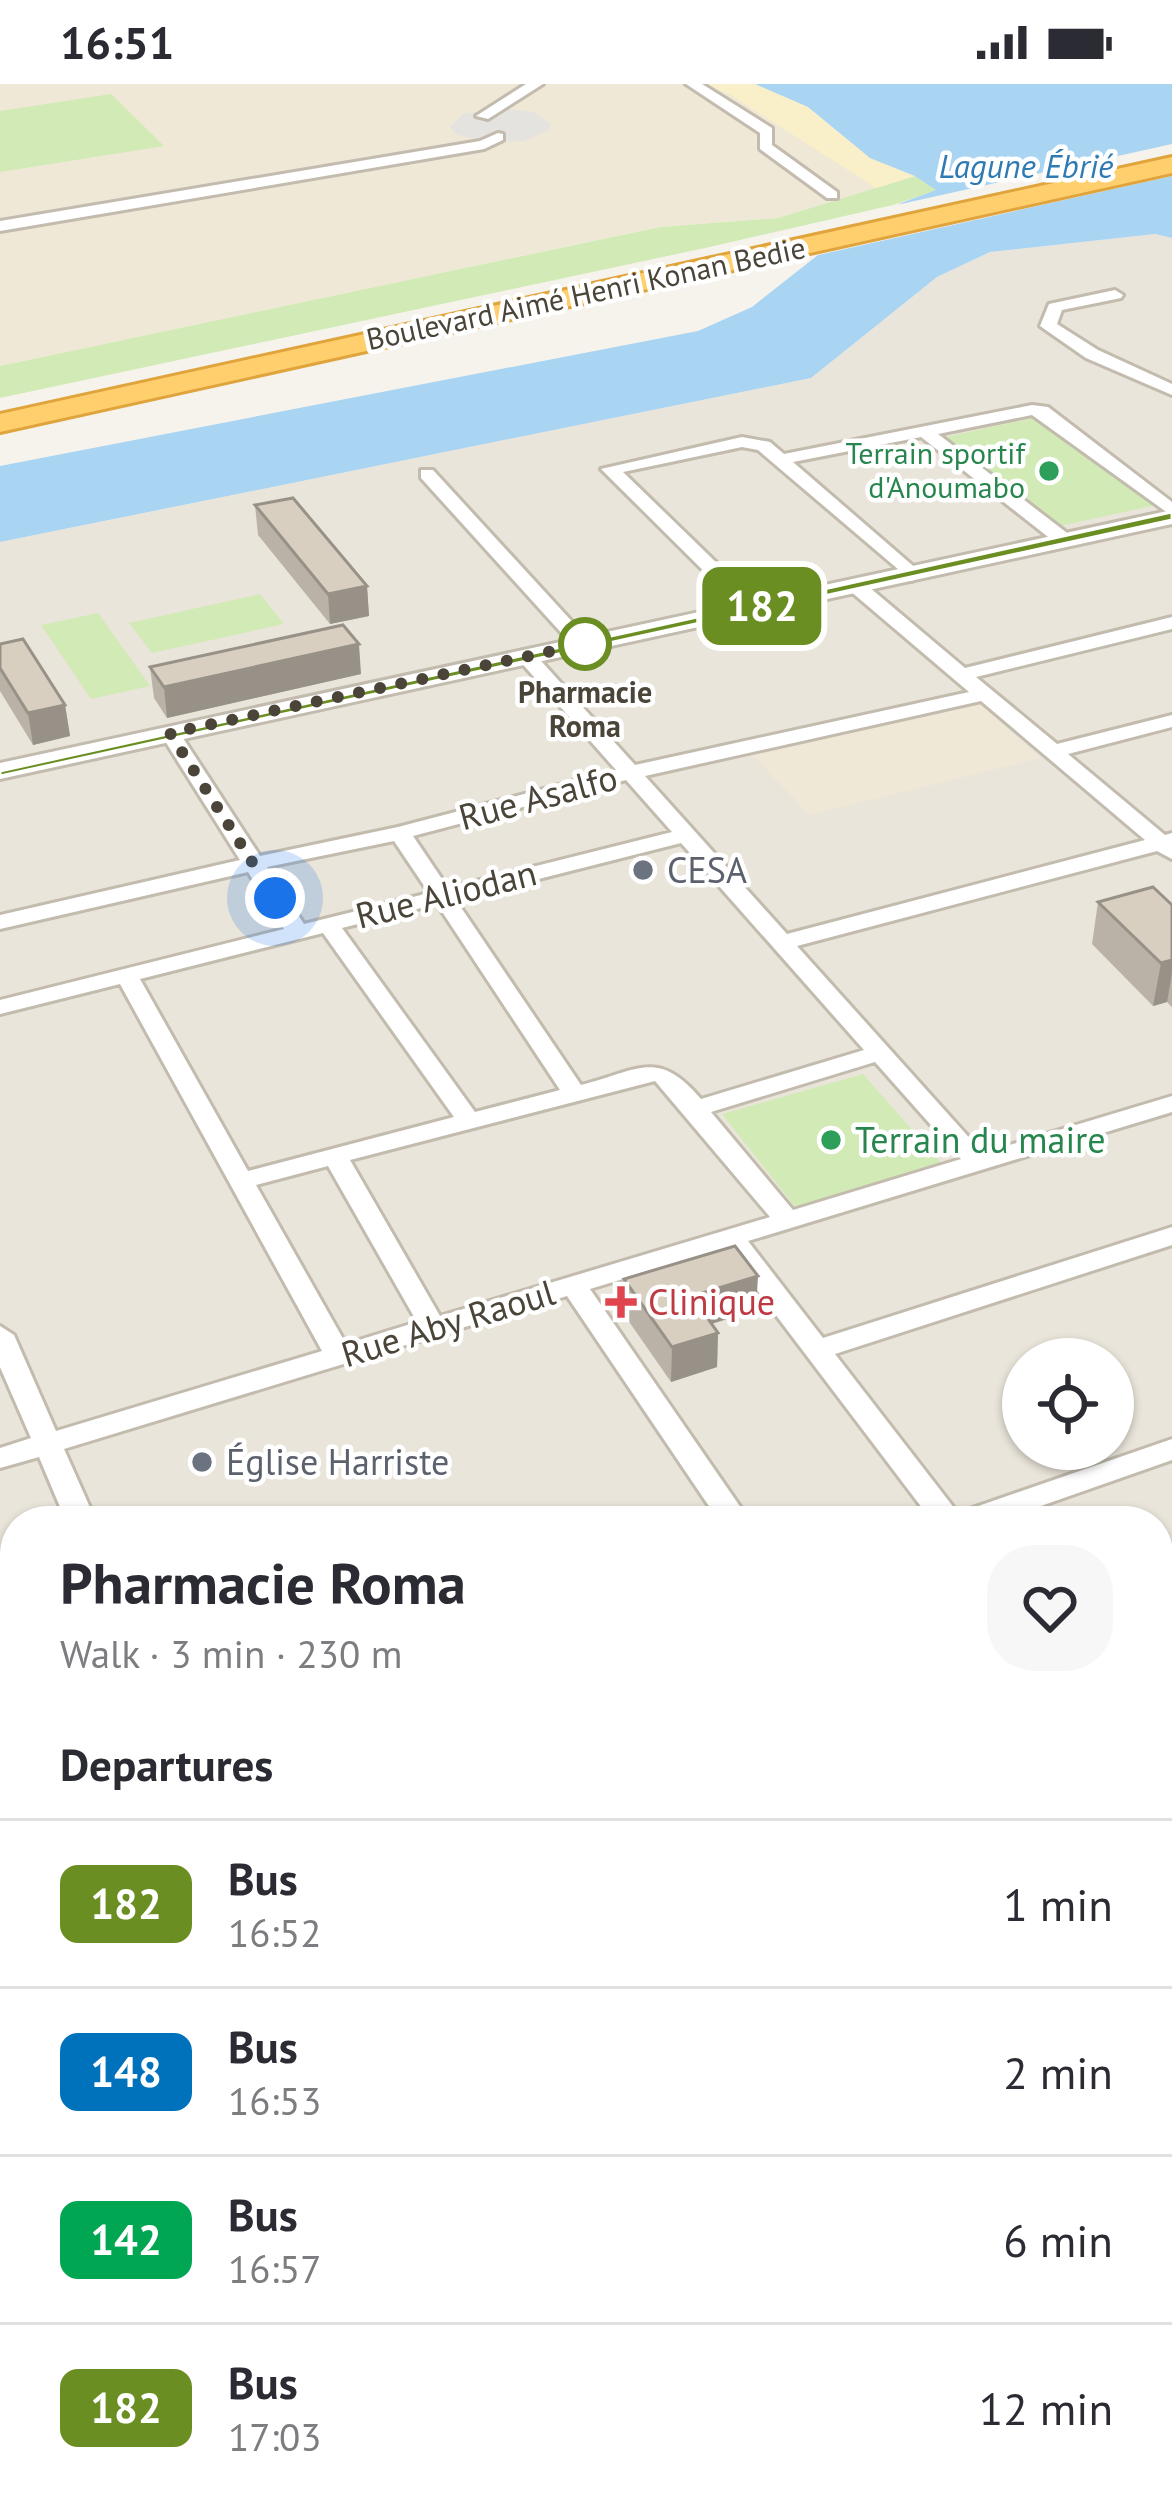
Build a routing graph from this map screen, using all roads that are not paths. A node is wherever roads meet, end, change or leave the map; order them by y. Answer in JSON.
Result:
{"nodes":[{"id":1,"x":536,"y":84,"type":"edge"},
{"id":2,"x":693,"y":84,"type":"edge"},
{"id":3,"x":517,"y":98,"type":"junction"},
{"id":4,"x":483,"y":116,"type":"dead end"},
{"id":5,"x":513,"y":116,"type":"dead end"},
{"id":6,"x":498,"y":137,"type":"dead end"},
{"id":7,"x":1172,"y":151,"type":"edge"},
{"id":8,"x":1172,"y":165,"type":"edge"},
{"id":9,"x":832,"y":195,"type":"dead end"},
{"id":10,"x":0,"y":226,"type":"edge"},
{"id":11,"x":721,"y":257,"type":"junction"},
{"id":12,"x":1115,"y":295,"type":"dead end"},
{"id":13,"x":238,"y":356,"type":"junction"},
{"id":14,"x":1172,"y":390,"type":"edge"},
{"id":15,"x":0,"y":397,"type":"edge"},
{"id":16,"x":0,"y":408,"type":"edge"},
{"id":17,"x":0,"y":423,"type":"edge"},
{"id":18,"x":924,"y":431,"type":"junction"},
{"id":19,"x":784,"y":459,"type":"junction"},
{"id":20,"x":428,"y":474,"type":"dead end"},
{"id":21,"x":1172,"y":514,"type":"edge"},
{"id":22,"x":1064,"y":540,"type":"junction"},
{"id":23,"x":912,"y":575,"type":"junction"},
{"id":24,"x":856,"y":586,"type":"junction"},
{"id":25,"x":752,"y":608,"type":"junction"},
{"id":26,"x":1172,"y":623,"type":"edge"},
{"id":27,"x":583,"y":644,"type":"junction"},
{"id":28,"x":526,"y":656,"type":"junction"},
{"id":29,"x":959,"y":674,"type":"junction"},
{"id":30,"x":982,"y":694,"type":"junction"},
{"id":31,"x":1172,"y":721,"type":"edge"},
{"id":32,"x":170,"y":733,"type":"junction"},
{"id":33,"x":1051,"y":752,"type":"junction"},
{"id":34,"x":2,"y":765,"type":"edge"},
{"id":35,"x":629,"y":773,"type":"junction"},
{"id":36,"x":400,"y":833,"type":"junction"},
{"id":37,"x":683,"y":836,"type":"junction"},
{"id":38,"x":1169,"y":845,"type":"edge"},
{"id":39,"x":255,"y":866,"type":"junction"},
{"id":40,"x":442,"y":895,"type":"junction"},
{"id":41,"x":0,"y":922,"type":"edge"},
{"id":42,"x":327,"y":922,"type":"junction"},
{"id":43,"x":296,"y":930,"type":"junction"},
{"id":44,"x":781,"y":943,"type":"junction"},
{"id":45,"x":127,"y":976,"type":"junction"},
{"id":46,"x":0,"y":1006,"type":"edge"},
{"id":47,"x":880,"y":1053,"type":"junction"},
{"id":48,"x":574,"y":1093,"type":"junction"},
{"id":49,"x":1172,"y":1104,"type":"edge"},
{"id":50,"x":694,"y":1108,"type":"junction"},
{"id":51,"x":469,"y":1121,"type":"junction"},
{"id":52,"x":337,"y":1156,"type":"junction"},
{"id":53,"x":977,"y":1161,"type":"junction"},
{"id":54,"x":239,"y":1181,"type":"junction"},
{"id":55,"x":786,"y":1219,"type":"junction"},
{"id":56,"x":730,"y":1236,"type":"junction"},
{"id":57,"x":1162,"y":1239,"type":"edge"},
{"id":58,"x":1172,"y":1264,"type":"edge"},
{"id":59,"x":572,"y":1285,"type":"junction"},
{"id":60,"x":434,"y":1328,"type":"junction"},
{"id":61,"x":0,"y":1335,"type":"edge"},
{"id":62,"x":816,"y":1350,"type":"junction"},
{"id":63,"x":339,"y":1357,"type":"junction"},
{"id":64,"x":47,"y":1445,"type":"junction"},
{"id":65,"x":1172,"y":1449,"type":"edge"},
{"id":66,"x":0,"y":1458,"type":"edge"},
{"id":67,"x":74,"y":1506,"type":"edge"},
{"id":68,"x":725,"y":1506,"type":"edge"},
{"id":69,"x":937,"y":1506,"type":"edge"},
{"id":70,"x":1044,"y":1506,"type":"edge"}],
"edges":[{"from":1,"to":3,"type":"street"},
{"from":2,"to":9,"type":"street"},
{"from":3,"to":4,"type":"street"},
{"from":3,"to":5,"type":"street"},
{"from":6,"to":10,"type":"street"},
{"from":7,"to":11,"type":"highway","name":"Boulevard Aimé Henri Konan Bedie"},
{"from":8,"to":11,"type":"highway","name":"Boulevard Aimé Henri Konan Bedie"},
{"from":11,"to":13,"type":"highway","name":"Boulevard Aimé Henri Konan Bedie"},
{"from":11,"to":17,"type":"highway","name":"Boulevard Aimé Henri Konan Bedie"},
{"from":12,"to":14,"type":"street"},
{"from":13,"to":15,"type":"highway"},
{"from":13,"to":16,"type":"highway","name":"Boulevard Aimé Henri Konan Bedie"},
{"from":18,"to":19,"type":"street"},
{"from":18,"to":21,"type":"street"},
{"from":18,"to":22,"type":"street"},
{"from":19,"to":23,"type":"street"},
{"from":19,"to":25,"type":"street"},
{"from":20,"to":27,"type":"street"},
{"from":21,"to":22,"type":"street"},
{"from":22,"to":23,"type":"street"},
{"from":23,"to":24,"type":"street"},
{"from":24,"to":25,"type":"street"},
{"from":24,"to":29,"type":"street"},
{"from":25,"to":27,"type":"street"},
{"from":26,"to":29,"type":"street"},
{"from":27,"to":28,"type":"street"},
{"from":28,"to":32,"type":"street"},
{"from":28,"to":35,"type":"street"},
{"from":29,"to":30,"type":"street"},
{"from":30,"to":33,"type":"street"},
{"from":30,"to":35,"type":"street","name":"Rue Asalfo"},
{"from":31,"to":33,"type":"street"},
{"from":32,"to":34,"type":"street"},
{"from":32,"to":39,"type":"street"},
{"from":33,"to":38,"type":"street"},
{"from":35,"to":36,"type":"street","name":"Rue Asalfo"},
{"from":35,"to":37,"type":"street"},
{"from":36,"to":39,"type":"street"},
{"from":36,"to":40,"type":"street","name":"Rue Asalfo"},
{"from":37,"to":40,"type":"street","name":"Rue Aliodan"},
{"from":37,"to":44,"type":"street"},
{"from":38,"to":44,"type":"street"},
{"from":39,"to":41,"type":"street"},
{"from":39,"to":43,"type":"street"},
{"from":40,"to":42,"type":"street","name":"Rue Aliodan"},
{"from":40,"to":48,"type":"street","name":"Rue Asalfo"},
{"from":42,"to":43,"type":"street","name":"Rue Aliodan"},
{"from":42,"to":51,"type":"street"},
{"from":43,"to":45,"type":"street","name":"Rue Aliodan"},
{"from":44,"to":47,"type":"street"},
{"from":45,"to":46,"type":"street","name":"Rue Aliodan"},
{"from":45,"to":54,"type":"street"},
{"from":47,"to":50,"type":"street"},
{"from":47,"to":53,"type":"street"},
{"from":48,"to":50,"type":"street"},
{"from":48,"to":51,"type":"street"},
{"from":49,"to":53,"type":"street","name":"Rue Aby Raoul"},
{"from":50,"to":55,"type":"street"},
{"from":51,"to":52,"type":"street"},
{"from":52,"to":54,"type":"street"},
{"from":52,"to":60,"type":"street"},
{"from":53,"to":55,"type":"street","name":"Rue Aby Raoul"},
{"from":54,"to":63,"type":"street"},
{"from":55,"to":56,"type":"street","name":"Rue Aby Raoul"},
{"from":56,"to":59,"type":"street","name":"Rue Aby Raoul"},
{"from":56,"to":62,"type":"street"},
{"from":57,"to":58,"type":"street"},
{"from":57,"to":62,"type":"street"},
{"from":59,"to":60,"type":"street","name":"Rue Aby Raoul"},
{"from":59,"to":68,"type":"street"},
{"from":60,"to":63,"type":"street","name":"Rue Aby Raoul"},
{"from":61,"to":64,"type":"street"},
{"from":62,"to":69,"type":"street"},
{"from":63,"to":64,"type":"street","name":"Rue Aby Raoul"},
{"from":64,"to":66,"type":"street","name":"Rue Aby Raoul"},
{"from":64,"to":67,"type":"street"},
{"from":65,"to":70,"type":"street"}]}
